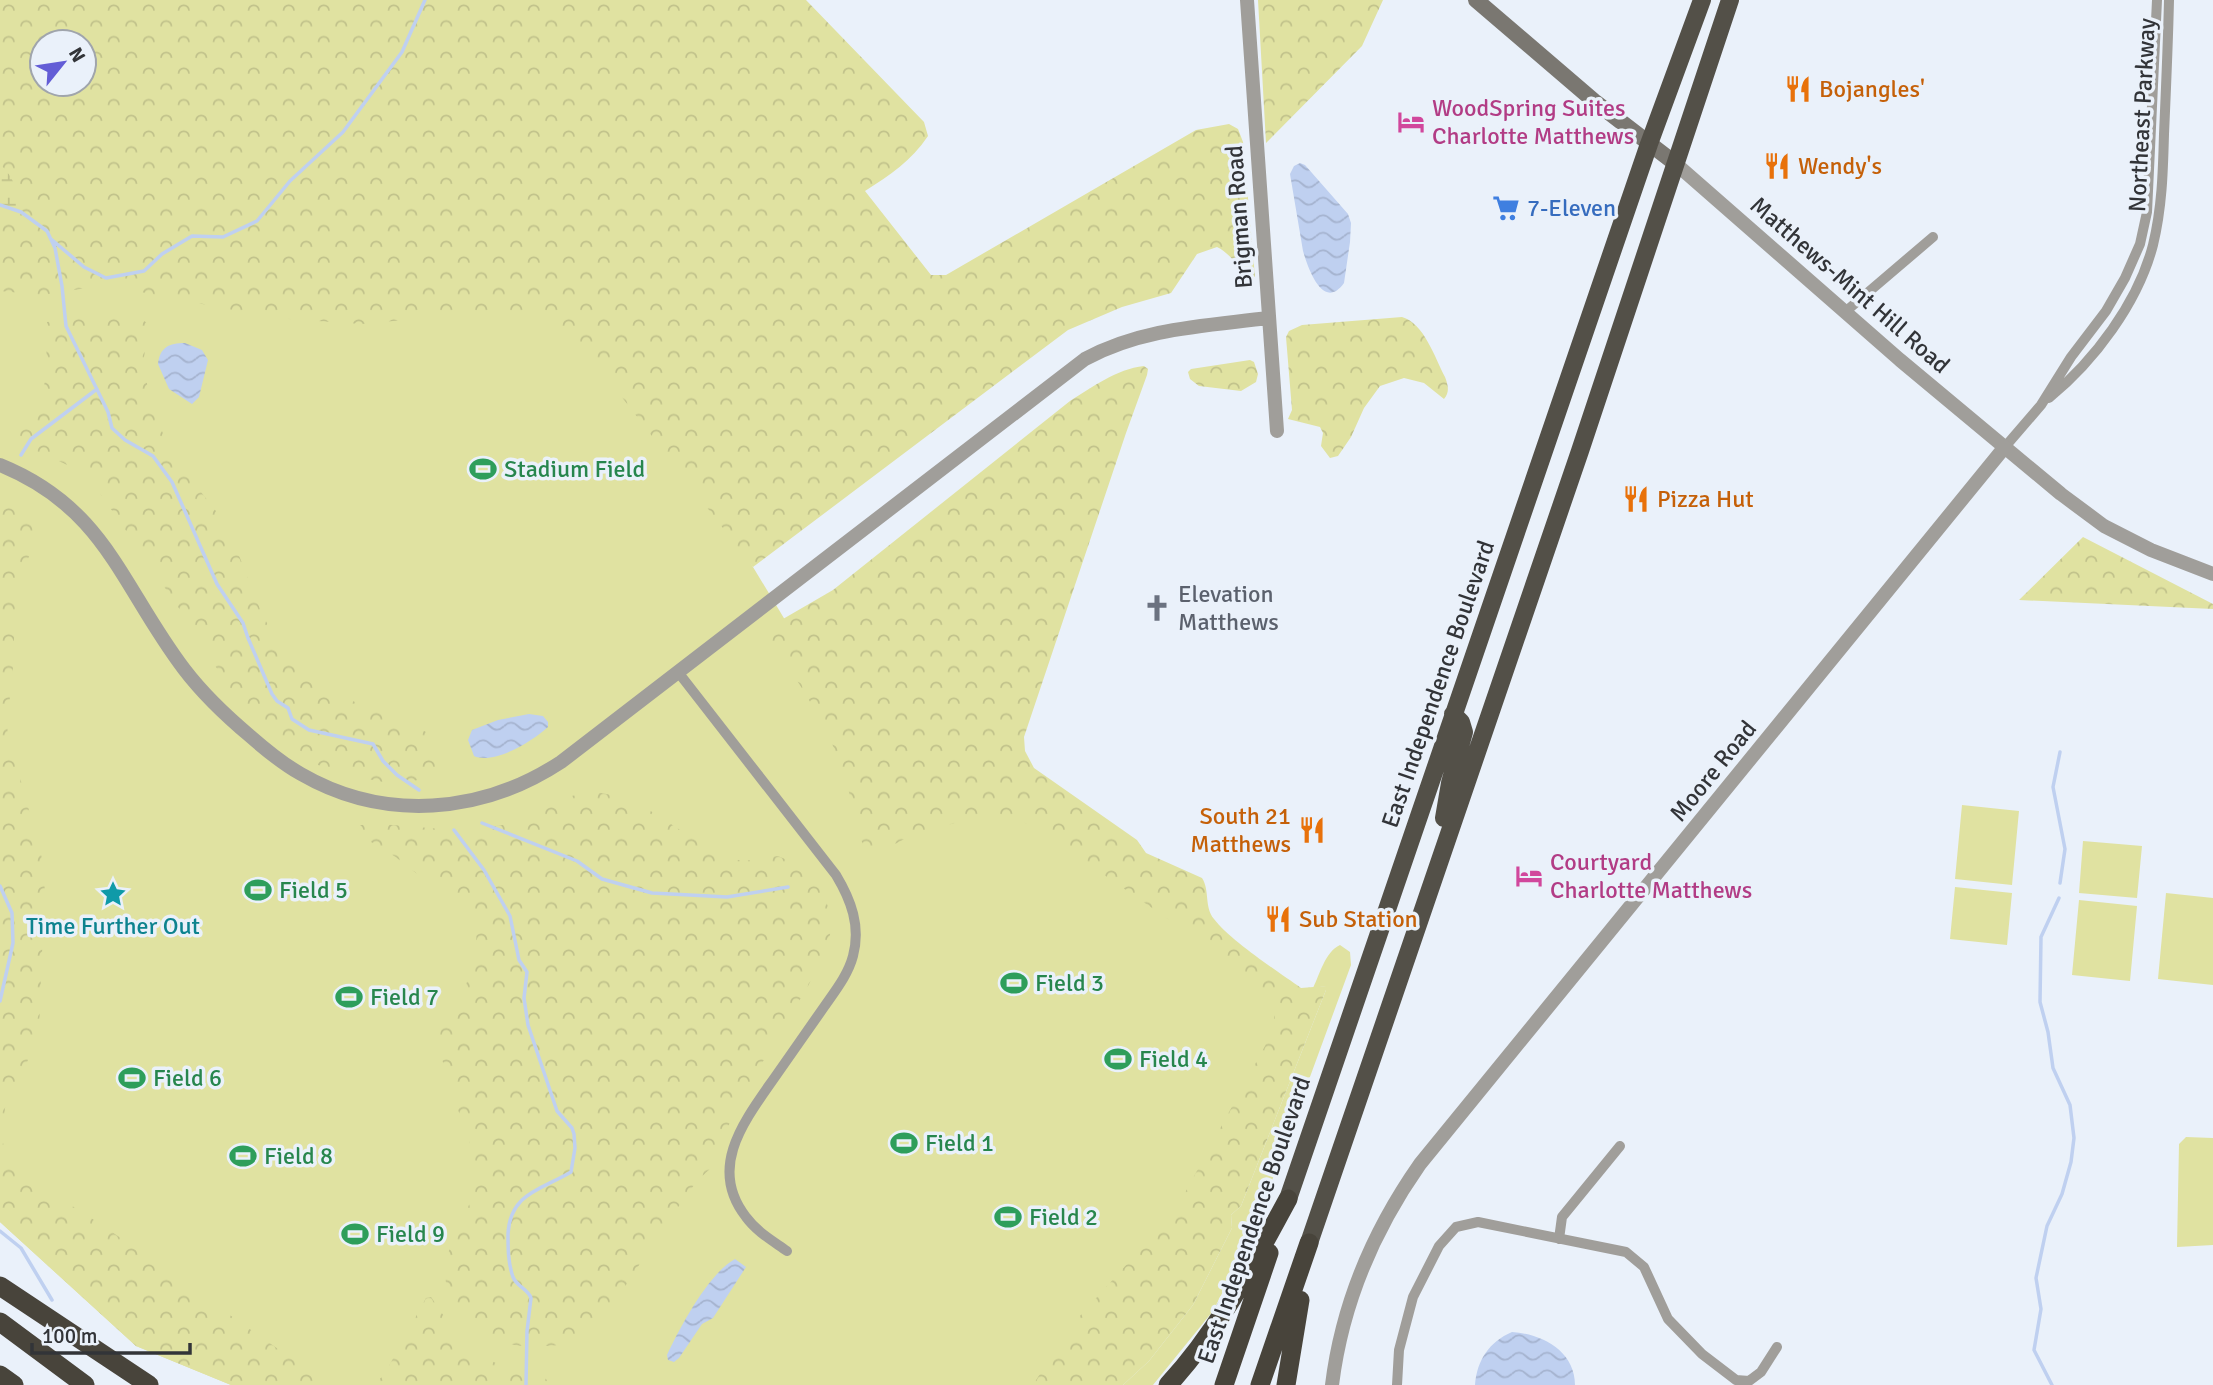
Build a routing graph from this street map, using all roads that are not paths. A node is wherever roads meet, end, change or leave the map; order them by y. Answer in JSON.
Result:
{"nodes":[{"id":1,"x":1247,"y":0,"type":"edge"},
{"id":2,"x":1476,"y":0,"type":"edge"},
{"id":3,"x":1702,"y":0,"type":"edge"},
{"id":4,"x":1730,"y":0,"type":"edge"},
{"id":5,"x":2157,"y":0,"type":"edge"},
{"id":6,"x":2169,"y":0,"type":"edge"},
{"id":7,"x":1649,"y":144,"type":"junction"},
{"id":8,"x":1676,"y":164,"type":"junction"},
{"id":9,"x":1933,"y":237,"type":"dead end"},
{"id":10,"x":1845,"y":312,"type":"junction"},
{"id":11,"x":1268,"y":318,"type":"junction"},
{"id":12,"x":2041,"y":405,"type":"junction"},
{"id":13,"x":1277,"y":431,"type":"dead end"},
{"id":14,"x":2004,"y":448,"type":"junction"},
{"id":15,"x":0,"y":465,"type":"edge"},
{"id":16,"x":2213,"y":574,"type":"edge"},
{"id":17,"x":678,"y":672,"type":"junction"},
{"id":18,"x":1453,"y":714,"type":"junction"},
{"id":19,"x":1435,"y":873,"type":"junction"},
{"id":20,"x":1620,"y":1146,"type":"dead end"},
{"id":21,"x":1287,"y":1199,"type":"junction"},
{"id":22,"x":1559,"y":1239,"type":"junction"},
{"id":23,"x":1309,"y":1243,"type":"junction"},
{"id":24,"x":787,"y":1251,"type":"dead end"},
{"id":25,"x":0,"y":1286,"type":"edge"},
{"id":26,"x":0,"y":1298,"type":"edge"},
{"id":27,"x":0,"y":1322,"type":"edge"},
{"id":28,"x":1777,"y":1347,"type":"dead end"},
{"id":29,"x":0,"y":1375,"type":"edge"},
{"id":30,"x":14,"y":1385,"type":"edge"},
{"id":31,"x":85,"y":1385,"type":"edge"},
{"id":32,"x":124,"y":1385,"type":"edge"},
{"id":33,"x":149,"y":1385,"type":"edge"},
{"id":34,"x":1168,"y":1385,"type":"edge"},
{"id":35,"x":1224,"y":1385,"type":"edge"},
{"id":36,"x":1260,"y":1385,"type":"edge"},
{"id":37,"x":1286,"y":1385,"type":"edge"},
{"id":38,"x":1332,"y":1385,"type":"edge"},
{"id":39,"x":1397,"y":1385,"type":"edge"}],
"edges":[{"from":1,"to":11,"type":"street","name":"Brigman Road"},
{"from":2,"to":7,"type":"main road","name":"Matthews-Mint Hill Road"},
{"from":3,"to":7,"type":"highway","name":"East Independence Boulevard"},
{"from":4,"to":8,"type":"highway"},
{"from":5,"to":12,"type":"street","name":"Northeast Parkway"},
{"from":6,"to":12,"type":"street","name":"Northeast Parkway"},
{"from":7,"to":8,"type":"main road","name":"Matthews-Mint Hill Road"},
{"from":7,"to":18,"type":"highway","name":"East Independence Boulevard"},
{"from":8,"to":10,"type":"street","name":"Matthews-Mint Hill Road"},
{"from":8,"to":19,"type":"highway"},
{"from":9,"to":10,"type":"street"},
{"from":10,"to":14,"type":"street","name":"Matthews-Mint Hill Road"},
{"from":11,"to":13,"type":"street","name":"Brigman Road"},
{"from":11,"to":17,"type":"street"},
{"from":12,"to":14,"type":"street","name":"Northeast Parkway"},
{"from":14,"to":16,"type":"street","name":"Matthews-Mint Hill Road"},
{"from":14,"to":38,"type":"street","name":"Moore Road"},
{"from":15,"to":17,"type":"street"},
{"from":17,"to":24,"type":"street"},
{"from":18,"to":19,"type":"highway"},
{"from":18,"to":21,"type":"highway","name":"East Independence Boulevard"},
{"from":19,"to":23,"type":"highway"},
{"from":20,"to":22,"type":"street"},
{"from":21,"to":34,"type":"highway"},
{"from":21,"to":35,"type":"highway","name":"East Independence Boulevard"},
{"from":22,"to":28,"type":"street"},
{"from":22,"to":39,"type":"street"},
{"from":23,"to":36,"type":"highway"},
{"from":23,"to":37,"type":"highway"},
{"from":25,"to":33,"type":"highway"},
{"from":26,"to":32,"type":"highway"},
{"from":27,"to":31,"type":"highway"},
{"from":29,"to":30,"type":"highway"}]}
